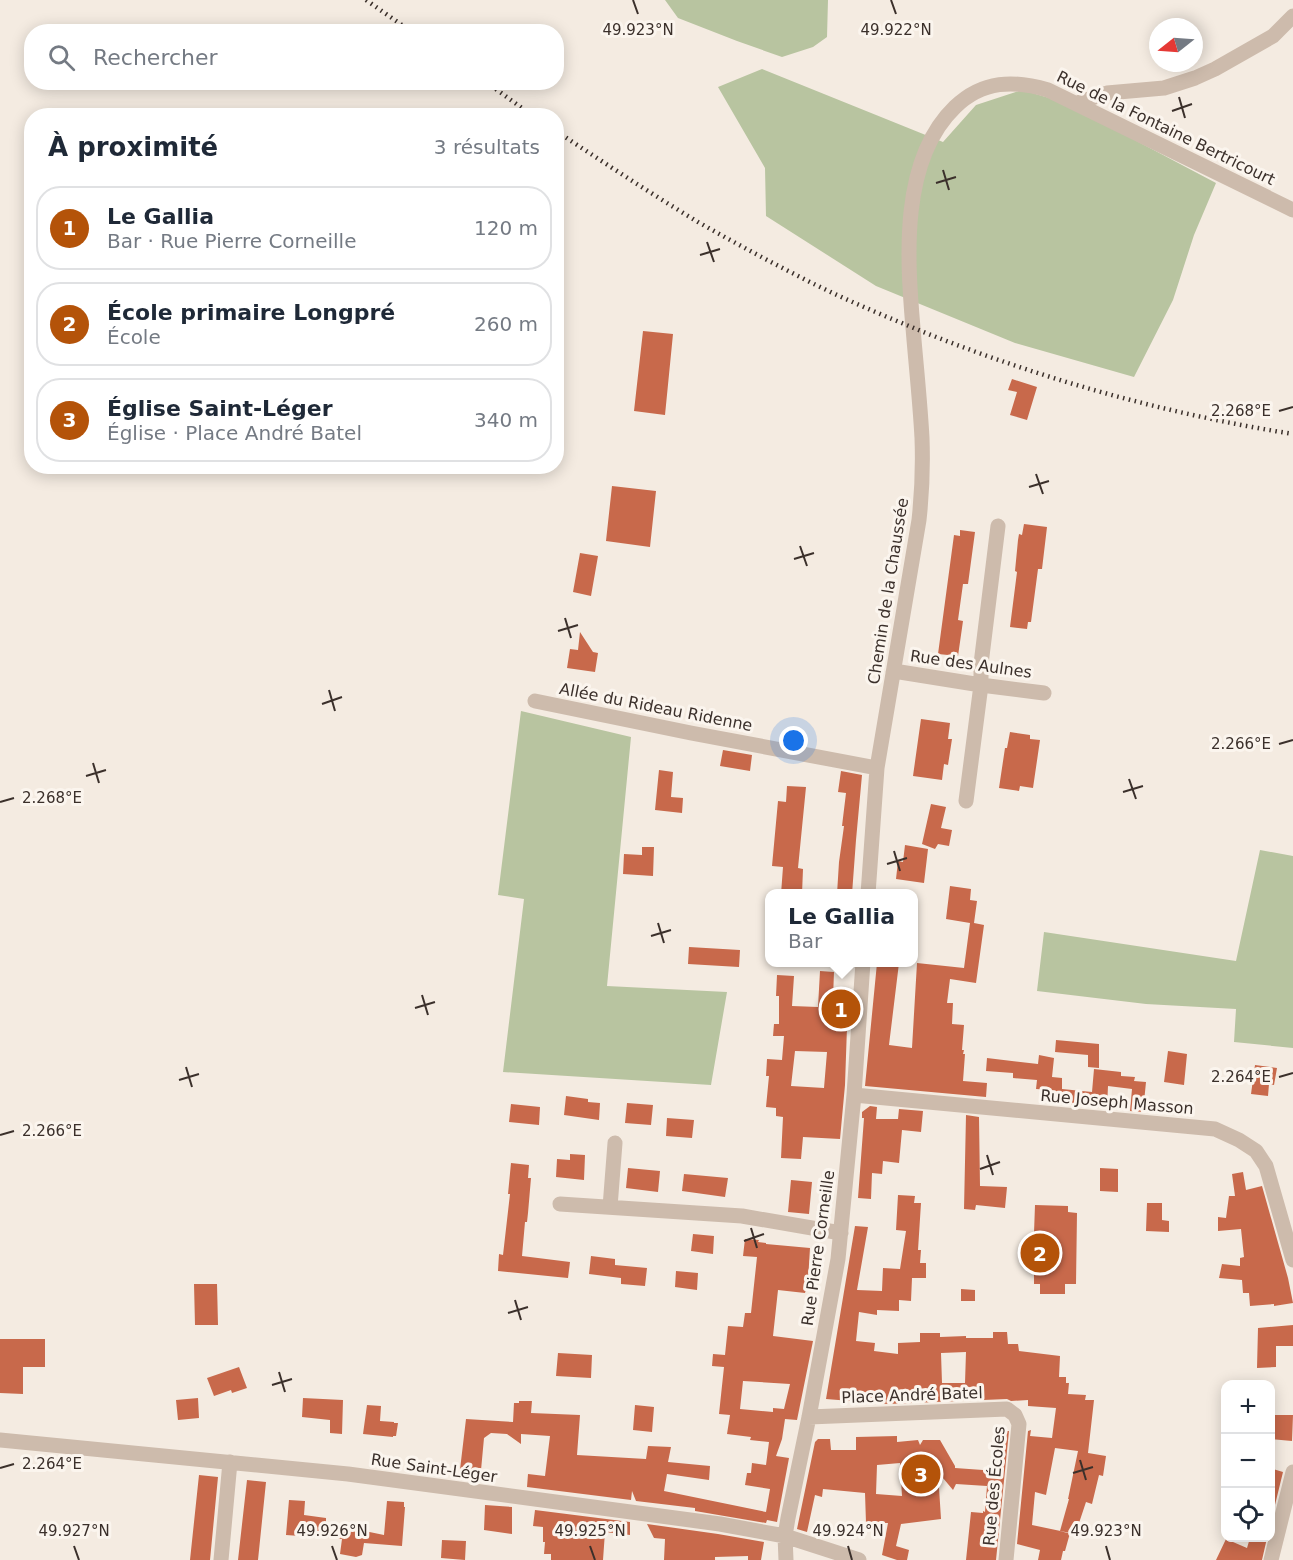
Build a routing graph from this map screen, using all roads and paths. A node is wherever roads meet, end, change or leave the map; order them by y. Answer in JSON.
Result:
{"nodes":[{"id":1,"x":1293,"y":16,"type":"edge"},
{"id":2,"x":1077,"y":103,"type":"junction"},
{"id":3,"x":1293,"y":210,"type":"edge"},
{"id":4,"x":914,"y":346,"type":"joint"},
{"id":5,"x":998,"y":526,"type":"dead end"},
{"id":6,"x":893,"y":673,"type":"junction"},
{"id":7,"x":981,"y":685,"type":"junction"},
{"id":8,"x":1044,"y":693,"type":"dead end"},
{"id":9,"x":535,"y":701,"type":"dead end"},
{"id":10,"x":877,"y":768,"type":"junction"},
{"id":11,"x":966,"y":801,"type":"dead end"},
{"id":12,"x":868,"y":889,"type":"edge"},
{"id":13,"x":864,"y":967,"type":"edge"},
{"id":14,"x":854,"y":1095,"type":"junction"},
{"id":15,"x":615,"y":1143,"type":"dead end"},
{"id":16,"x":560,"y":1204,"type":"dead end"},
{"id":17,"x":610,"y":1207,"type":"junction"},
{"id":18,"x":841,"y":1233,"type":"junction"},
{"id":19,"x":1293,"y":1260,"type":"edge"},
{"id":20,"x":1015,"y":1415,"type":"joint"},
{"id":21,"x":809,"y":1416,"type":"junction"},
{"id":22,"x":0,"y":1440,"type":"edge"},
{"id":23,"x":230,"y":1462,"type":"junction"},
{"id":24,"x":1293,"y":1473,"type":"edge"},
{"id":25,"x":785,"y":1536,"type":"junction"},
{"id":26,"x":221,"y":1560,"type":"edge"},
{"id":27,"x":786,"y":1560,"type":"edge"},
{"id":28,"x":859,"y":1560,"type":"edge"},
{"id":29,"x":1006,"y":1560,"type":"edge"},
{"id":30,"x":1271,"y":1560,"type":"edge"}],
"edges":[{"from":1,"to":2,"type":"street"},
{"from":2,"to":3,"type":"street","name":"Rue de la Fontaine Bertricourt"},
{"from":2,"to":4,"type":"street","name":"Rue de la Fontaine Bertricourt"},
{"from":4,"to":6,"type":"street","name":"Chemin de la Chaussée"},
{"from":5,"to":7,"type":"street"},
{"from":6,"to":7,"type":"street","name":"Rue des Aulnes"},
{"from":6,"to":10,"type":"street","name":"Chemin de la Chaussée"},
{"from":7,"to":8,"type":"street","name":"Rue des Aulnes"},
{"from":7,"to":11,"type":"street"},
{"from":9,"to":10,"type":"street","name":"Allée du Rideau Ridenne"},
{"from":10,"to":12,"type":"street"},
{"from":13,"to":14,"type":"street","name":"Rue Pierre Corneille"},
{"from":14,"to":18,"type":"street","name":"Rue Pierre Corneille"},
{"from":14,"to":19,"type":"street","name":"Rue Joseph Masson"},
{"from":15,"to":17,"type":"street"},
{"from":16,"to":17,"type":"street"},
{"from":17,"to":18,"type":"street"},
{"from":18,"to":21,"type":"street","name":"Rue Pierre Corneille"},
{"from":20,"to":21,"type":"street","name":"Place André Batel"},
{"from":20,"to":29,"type":"street","name":"Rue des Écoles"},
{"from":21,"to":25,"type":"street","name":"Rue Pierre Corneille"},
{"from":22,"to":23,"type":"street","name":"Rue Saint-Léger"},
{"from":23,"to":25,"type":"street","name":"Rue Saint-Léger"},
{"from":23,"to":26,"type":"street"},
{"from":24,"to":30,"type":"street"},
{"from":25,"to":27,"type":"street","name":"Rue Pierre Corneille"},
{"from":25,"to":28,"type":"street","name":"Rue Saint-Léger"}]}
